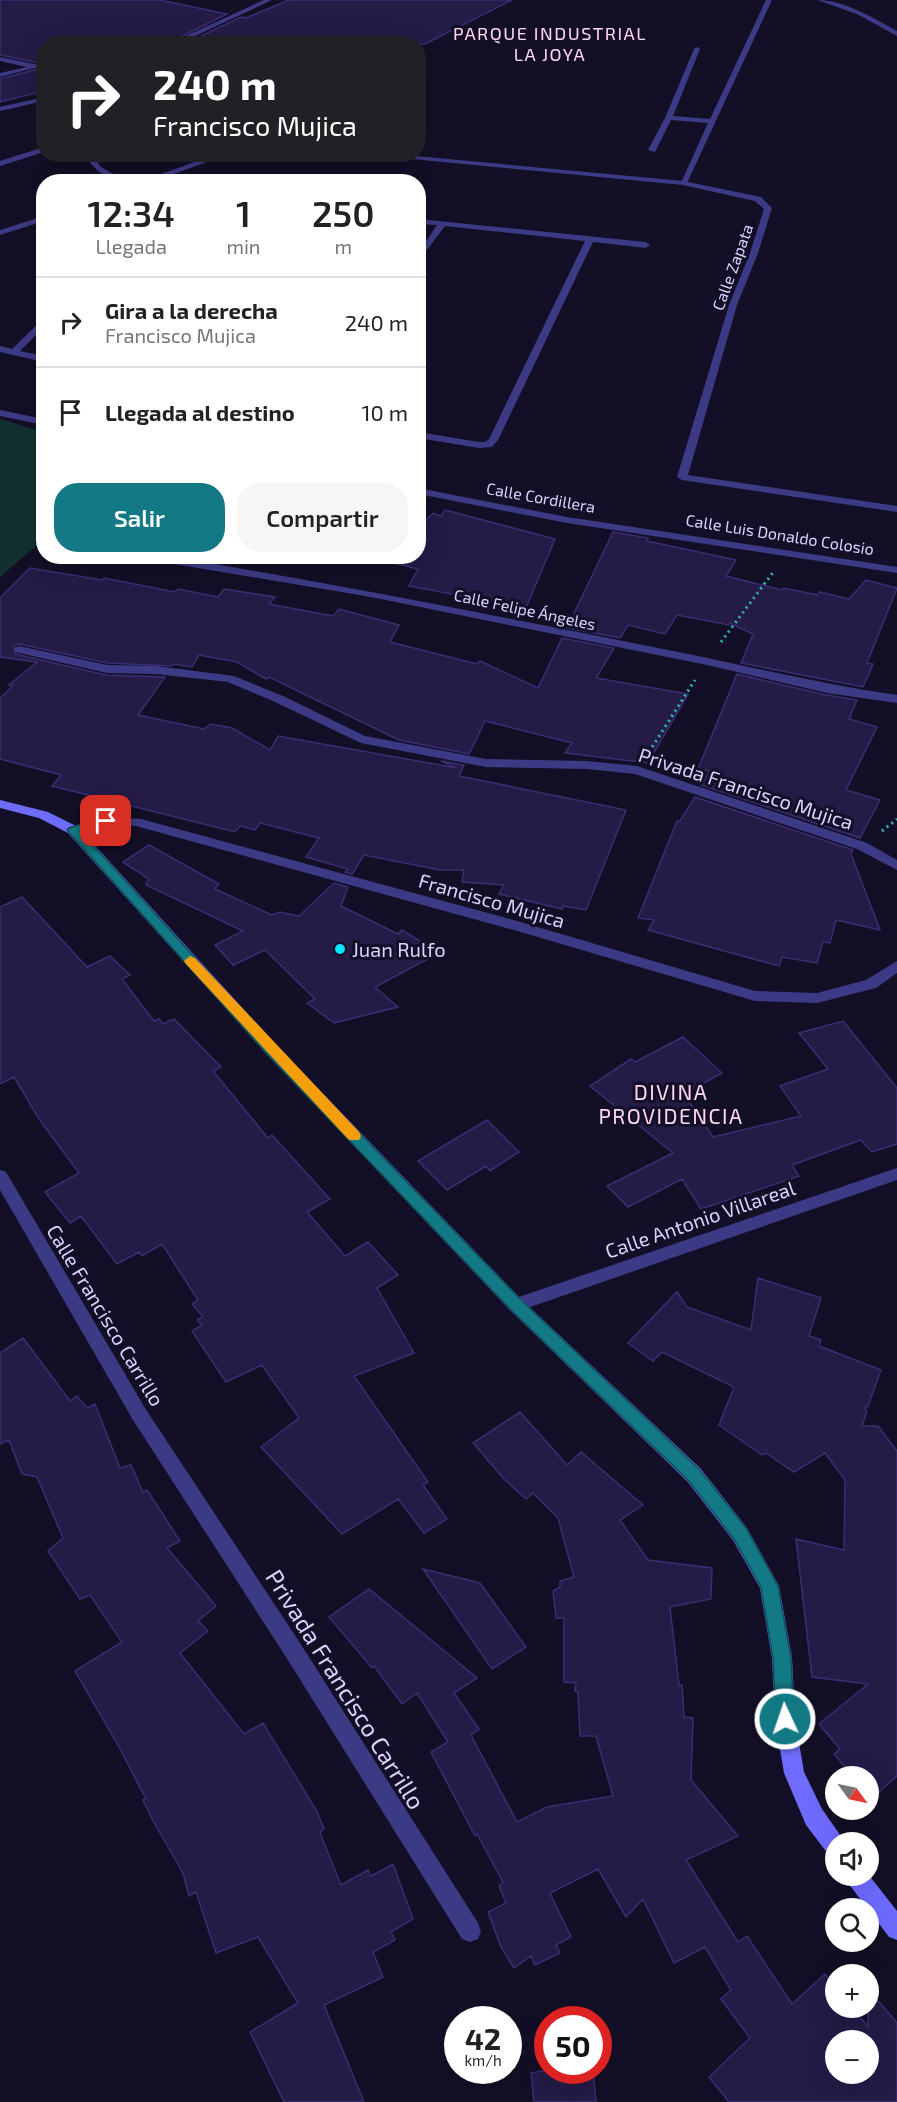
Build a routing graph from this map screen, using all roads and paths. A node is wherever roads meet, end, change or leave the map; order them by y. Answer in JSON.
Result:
{"nodes":[{"id":1,"x":269,"y":0,"type":"edge"},
{"id":2,"x":769,"y":0,"type":"edge"},
{"id":3,"x":820,"y":0,"type":"edge"},
{"id":4,"x":897,"y":34,"type":"edge"},
{"id":5,"x":189,"y":36,"type":"edge"},
{"id":6,"x":697,"y":49,"type":"dead end"},
{"id":7,"x":0,"y":59,"type":"edge"},
{"id":8,"x":34,"y":67,"type":"joint"},
{"id":9,"x":0,"y":75,"type":"edge"},
{"id":10,"x":36,"y":101,"type":"edge"},
{"id":11,"x":0,"y":109,"type":"edge"},
{"id":12,"x":669,"y":118,"type":"junction"},
{"id":13,"x":711,"y":121,"type":"junction"},
{"id":14,"x":652,"y":150,"type":"dead end"},
{"id":15,"x":36,"y":152,"type":"edge"},
{"id":16,"x":426,"y":160,"type":"edge"},
{"id":17,"x":93,"y":162,"type":"edge"},
{"id":18,"x":203,"y":162,"type":"edge"},
{"id":19,"x":0,"y":164,"type":"edge"},
{"id":20,"x":108,"y":174,"type":"edge"},
{"id":21,"x":167,"y":174,"type":"edge"},
{"id":22,"x":683,"y":183,"type":"junction"},
{"id":23,"x":36,"y":221,"type":"edge"},
{"id":24,"x":426,"y":222,"type":"edge"},
{"id":25,"x":442,"y":224,"type":"junction"},
{"id":26,"x":0,"y":233,"type":"edge"},
{"id":27,"x":590,"y":239,"type":"junction"},
{"id":28,"x":646,"y":245,"type":"dead end"},
{"id":29,"x":426,"y":248,"type":"edge"},
{"id":30,"x":36,"y":329,"type":"edge"},
{"id":31,"x":0,"y":349,"type":"edge"},
{"id":32,"x":14,"y":352,"type":"junction"},
{"id":33,"x":36,"y":357,"type":"edge"},
{"id":34,"x":0,"y":413,"type":"edge"},
{"id":35,"x":36,"y":420,"type":"edge"},
{"id":36,"x":426,"y":436,"type":"edge"},
{"id":37,"x":426,"y":493,"type":"edge"},
{"id":38,"x":897,"y":509,"type":"edge"},
{"id":39,"x":659,"y":532,"type":"joint"},
{"id":40,"x":193,"y":564,"type":"edge"},
{"id":41,"x":897,"y":570,"type":"edge"},
{"id":42,"x":19,"y":650,"type":"dead end"},
{"id":43,"x":897,"y":699,"type":"edge"},
{"id":44,"x":0,"y":804,"type":"edge"},
{"id":45,"x":73,"y":830,"type":"junction"},
{"id":46,"x":897,"y":866,"type":"edge"},
{"id":47,"x":897,"y":966,"type":"edge"},
{"id":48,"x":897,"y":1174,"type":"edge"},
{"id":49,"x":0,"y":1176,"type":"edge"},
{"id":50,"x":516,"y":1305,"type":"junction"},
{"id":51,"x":178,"y":1474,"type":"joint"},
{"id":52,"x":826,"y":1832,"type":"edge"},
{"id":53,"x":864,"y":1886,"type":"edge"},
{"id":54,"x":897,"y":1929,"type":"edge"},
{"id":55,"x":470,"y":1931,"type":"dead end"}],
"edges":[{"from":1,"to":5,"type":"street"},
{"from":2,"to":13,"type":"street"},
{"from":3,"to":4,"type":"street"},
{"from":6,"to":12,"type":"street"},
{"from":7,"to":8,"type":"street"},
{"from":8,"to":9,"type":"street"},
{"from":10,"to":11,"type":"street"},
{"from":12,"to":13,"type":"street"},
{"from":12,"to":14,"type":"street"},
{"from":13,"to":22,"type":"street"},
{"from":15,"to":19,"type":"street"},
{"from":16,"to":22,"type":"street"},
{"from":17,"to":20,"type":"street"},
{"from":18,"to":21,"type":"street"},
{"from":22,"to":38,"type":"street","name":"Calle Zapata"},
{"from":23,"to":26,"type":"street"},
{"from":24,"to":25,"type":"street"},
{"from":25,"to":27,"type":"street"},
{"from":25,"to":29,"type":"street"},
{"from":27,"to":28,"type":"street"},
{"from":27,"to":36,"type":"street"},
{"from":30,"to":32,"type":"street"},
{"from":31,"to":32,"type":"street"},
{"from":32,"to":33,"type":"street"},
{"from":34,"to":35,"type":"street"},
{"from":37,"to":39,"type":"street","name":"Calle Cordillera"},
{"from":39,"to":41,"type":"street","name":"Calle Luis Donaldo Colosio"},
{"from":40,"to":43,"type":"street","name":"Calle Felipe Ángeles"},
{"from":42,"to":46,"type":"street","name":"Privada Francisco Mujica"},
{"from":44,"to":45,"type":"main road"},
{"from":45,"to":47,"type":"street","name":"Francisco Mujica"},
{"from":45,"to":50,"type":"main road"},
{"from":48,"to":50,"type":"street","name":"Calle Antonio Villareal"},
{"from":49,"to":51,"type":"street","name":"Calle Francisco Carrillo"},
{"from":50,"to":52,"type":"main road"},
{"from":51,"to":55,"type":"street","name":"Privada Francisco Carrillo"},
{"from":53,"to":54,"type":"main road"}]}
